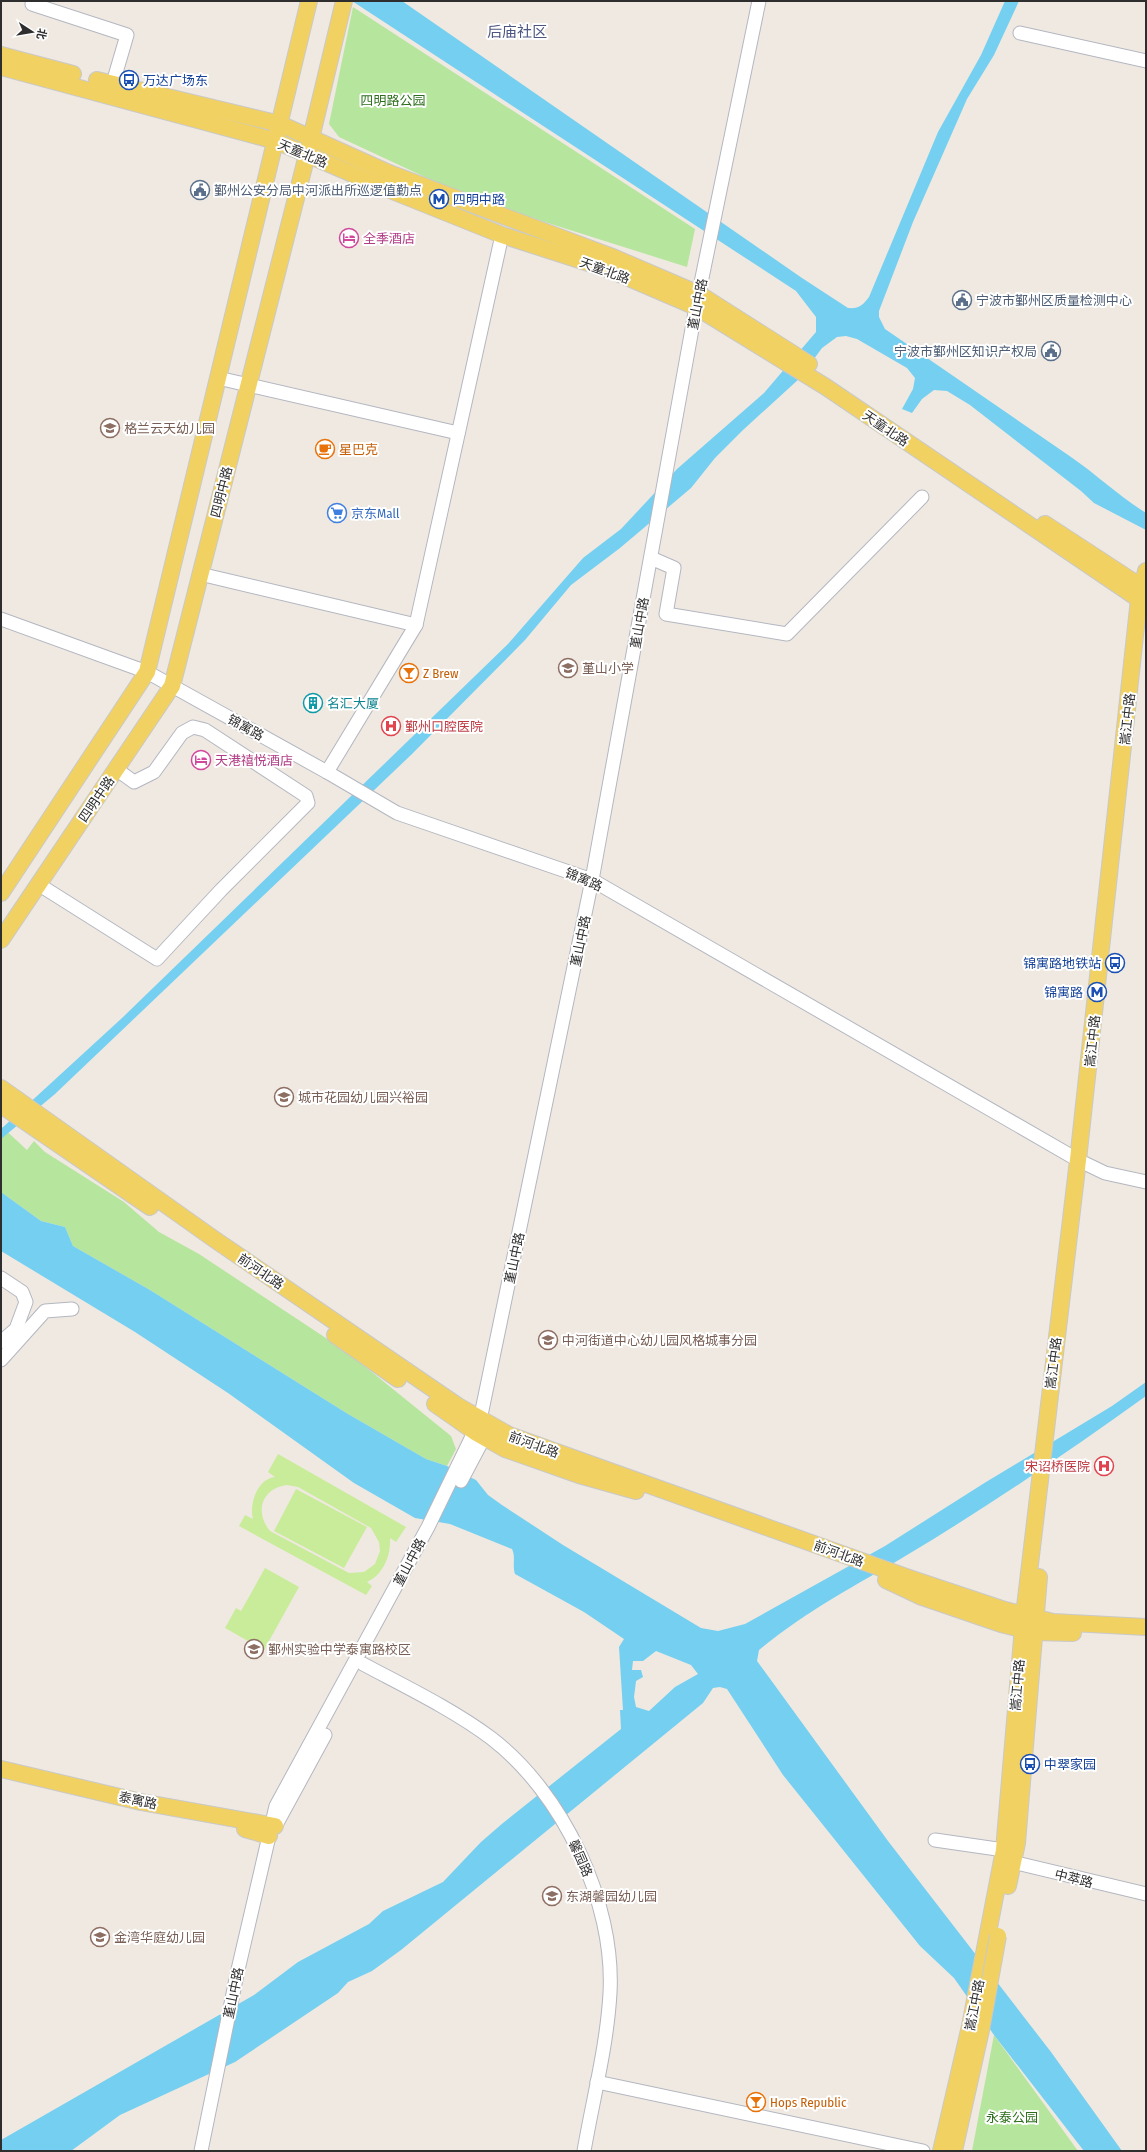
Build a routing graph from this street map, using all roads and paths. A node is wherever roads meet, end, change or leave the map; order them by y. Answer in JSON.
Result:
{"nodes":[{"id":1,"x":33,"y":1,"type":"edge"},
{"id":2,"x":759,"y":1,"type":"edge"},
{"id":3,"x":309,"y":3,"type":"edge"},
{"id":4,"x":343,"y":5,"type":"edge"},
{"id":5,"x":1020,"y":33,"type":"dead end"},
{"id":6,"x":1,"y":55,"type":"edge"},
{"id":7,"x":1146,"y":61,"type":"edge"},
{"id":8,"x":1,"y":67,"type":"edge"},
{"id":9,"x":111,"y":90,"type":"junction"},
{"id":10,"x":280,"y":124,"type":"junction"},
{"id":11,"x":311,"y":137,"type":"junction"},
{"id":12,"x":276,"y":141,"type":"junction"},
{"id":13,"x":307,"y":155,"type":"junction"},
{"id":14,"x":502,"y":235,"type":"junction"},
{"id":15,"x":698,"y":300,"type":"junction"},
{"id":16,"x":785,"y":355,"type":"junction"},
{"id":17,"x":218,"y":378,"type":"junction"},
{"id":18,"x":248,"y":385,"type":"junction"},
{"id":19,"x":458,"y":433,"type":"junction"},
{"id":20,"x":922,"y":497,"type":"dead end"},
{"id":21,"x":651,"y":558,"type":"junction"},
{"id":22,"x":1146,"y":571,"type":"edge"},
{"id":23,"x":200,"y":574,"type":"junction"},
{"id":24,"x":1143,"y":595,"type":"edge"},
{"id":25,"x":1,"y":619,"type":"edge"},
{"id":26,"x":416,"y":625,"type":"junction"},
{"id":27,"x":1146,"y":630,"type":"edge"},
{"id":28,"x":147,"y":672,"type":"junction"},
{"id":29,"x":172,"y":686,"type":"junction"},
{"id":30,"x":116,"y":769,"type":"junction"},
{"id":31,"x":327,"y":772,"type":"junction"},
{"id":32,"x":592,"y":880,"type":"junction"},
{"id":33,"x":38,"y":884,"type":"junction"},
{"id":34,"x":1,"y":893,"type":"edge"},
{"id":35,"x":1,"y":940,"type":"edge"},
{"id":36,"x":3,"y":1098,"type":"edge"},
{"id":37,"x":1082,"y":1161,"type":"junction"},
{"id":38,"x":1146,"y":1182,"type":"edge"},
{"id":39,"x":1,"y":1278,"type":"edge"},
{"id":40,"x":72,"y":1309,"type":"dead end"},
{"id":41,"x":1,"y":1342,"type":"edge"},
{"id":42,"x":1,"y":1360,"type":"edge"},
{"id":43,"x":483,"y":1428,"type":"junction"},
{"id":44,"x":432,"y":1528,"type":"junction"},
{"id":45,"x":1029,"y":1624,"type":"junction"},
{"id":46,"x":1146,"y":1627,"type":"edge"},
{"id":47,"x":1146,"y":1634,"type":"edge"},
{"id":48,"x":363,"y":1664,"type":"junction"},
{"id":49,"x":1,"y":1770,"type":"edge"},
{"id":50,"x":1,"y":1775,"type":"edge"},
{"id":51,"x":272,"y":1829,"type":"junction"},
{"id":52,"x":935,"y":1840,"type":"dead end"},
{"id":53,"x":1006,"y":1857,"type":"junction"},
{"id":54,"x":1146,"y":1894,"type":"edge"},
{"id":55,"x":976,"y":2028,"type":"junction"},
{"id":56,"x":597,"y":2082,"type":"junction"},
{"id":57,"x":201,"y":2151,"type":"edge"},
{"id":58,"x":584,"y":2151,"type":"edge"},
{"id":59,"x":923,"y":2151,"type":"edge"},
{"id":60,"x":941,"y":2151,"type":"edge"},
{"id":61,"x":954,"y":2151,"type":"edge"}],
"edges":[{"from":1,"to":9,"type":"street"},
{"from":2,"to":15,"type":"street","name":"堇山中路"},
{"from":3,"to":10,"type":"main road","name":"四明中路"},
{"from":4,"to":11,"type":"main road","name":"四明中路"},
{"from":5,"to":7,"type":"street"},
{"from":6,"to":9,"type":"main road"},
{"from":8,"to":9,"type":"main road","name":"天童北路"},
{"from":9,"to":10,"type":"main road"},
{"from":9,"to":12,"type":"main road","name":"天童北路"},
{"from":10,"to":11,"type":"main road"},
{"from":10,"to":12,"type":"main road","name":"四明中路"},
{"from":11,"to":13,"type":"main road","name":"四明中路"},
{"from":11,"to":15,"type":"main road"},
{"from":12,"to":13,"type":"main road","name":"天童北路"},
{"from":12,"to":17,"type":"main road","name":"四明中路"},
{"from":13,"to":14,"type":"main road","name":"天童北路"},
{"from":13,"to":18,"type":"main road","name":"四明中路"},
{"from":14,"to":15,"type":"main road","name":"天童北路"},
{"from":14,"to":19,"type":"street"},
{"from":15,"to":16,"type":"main road","name":"天童北路"},
{"from":15,"to":21,"type":"street","name":"堇山中路"},
{"from":16,"to":24,"type":"main road","name":"天童北路"},
{"from":16,"to":24,"type":"main road"},
{"from":17,"to":18,"type":"street"},
{"from":17,"to":28,"type":"main road","name":"四明中路"},
{"from":18,"to":19,"type":"street"},
{"from":18,"to":23,"type":"main road","name":"四明中路"},
{"from":19,"to":26,"type":"street"},
{"from":20,"to":21,"type":"street"},
{"from":21,"to":32,"type":"street","name":"堇山中路"},
{"from":22,"to":24,"type":"main road","name":"嵩江中路"},
{"from":23,"to":26,"type":"street"},
{"from":23,"to":29,"type":"main road","name":"四明中路"},
{"from":24,"to":37,"type":"main road","name":"嵩江中路"},
{"from":25,"to":28,"type":"street","name":"锦寓路"},
{"from":26,"to":31,"type":"street"},
{"from":27,"to":37,"type":"main road","name":"嵩江中路"},
{"from":28,"to":29,"type":"street","name":"锦寓路"},
{"from":28,"to":34,"type":"main road","name":"四明中路"},
{"from":29,"to":30,"type":"main road","name":"四明中路"},
{"from":29,"to":31,"type":"street","name":"锦寓路"},
{"from":30,"to":33,"type":"main road","name":"四明中路"},
{"from":30,"to":33,"type":"street"},
{"from":31,"to":32,"type":"street","name":"锦寓路"},
{"from":32,"to":37,"type":"street","name":"锦寓路"},
{"from":32,"to":43,"type":"street","name":"堇山中路"},
{"from":33,"to":35,"type":"main road","name":"四明中路"},
{"from":36,"to":43,"type":"main road","name":"前河北路"},
{"from":37,"to":38,"type":"street","name":"锦寓路"},
{"from":37,"to":45,"type":"main road","name":"嵩江中路"},
{"from":39,"to":41,"type":"street"},
{"from":40,"to":42,"type":"street"},
{"from":43,"to":44,"type":"street","name":"堇山中路"},
{"from":43,"to":45,"type":"main road","name":"前河北路"},
{"from":44,"to":48,"type":"street","name":"堇山中路"},
{"from":44,"to":51,"type":"street","name":"堇山中路"},
{"from":45,"to":46,"type":"main road","name":"前河北路"},
{"from":45,"to":47,"type":"main road","name":"前河北路"},
{"from":45,"to":53,"type":"main road","name":"嵩江中路"},
{"from":48,"to":51,"type":"street","name":"堇山中路"},
{"from":48,"to":56,"type":"street","name":"馨园路"},
{"from":49,"to":51,"type":"main road","name":"泰寓路"},
{"from":50,"to":51,"type":"main road","name":"泰寓路"},
{"from":51,"to":57,"type":"street","name":"堇山中路"},
{"from":52,"to":53,"type":"street","name":"中萃路"},
{"from":53,"to":54,"type":"street","name":"中萃路"},
{"from":53,"to":55,"type":"main road","name":"嵩江中路","bridge":true},
{"from":55,"to":60,"type":"main road","name":"嵩江中路"},
{"from":55,"to":61,"type":"main road","name":"嵩江中路"},
{"from":56,"to":58,"type":"street","name":"馨园路"},
{"from":56,"to":59,"type":"street"}]}
